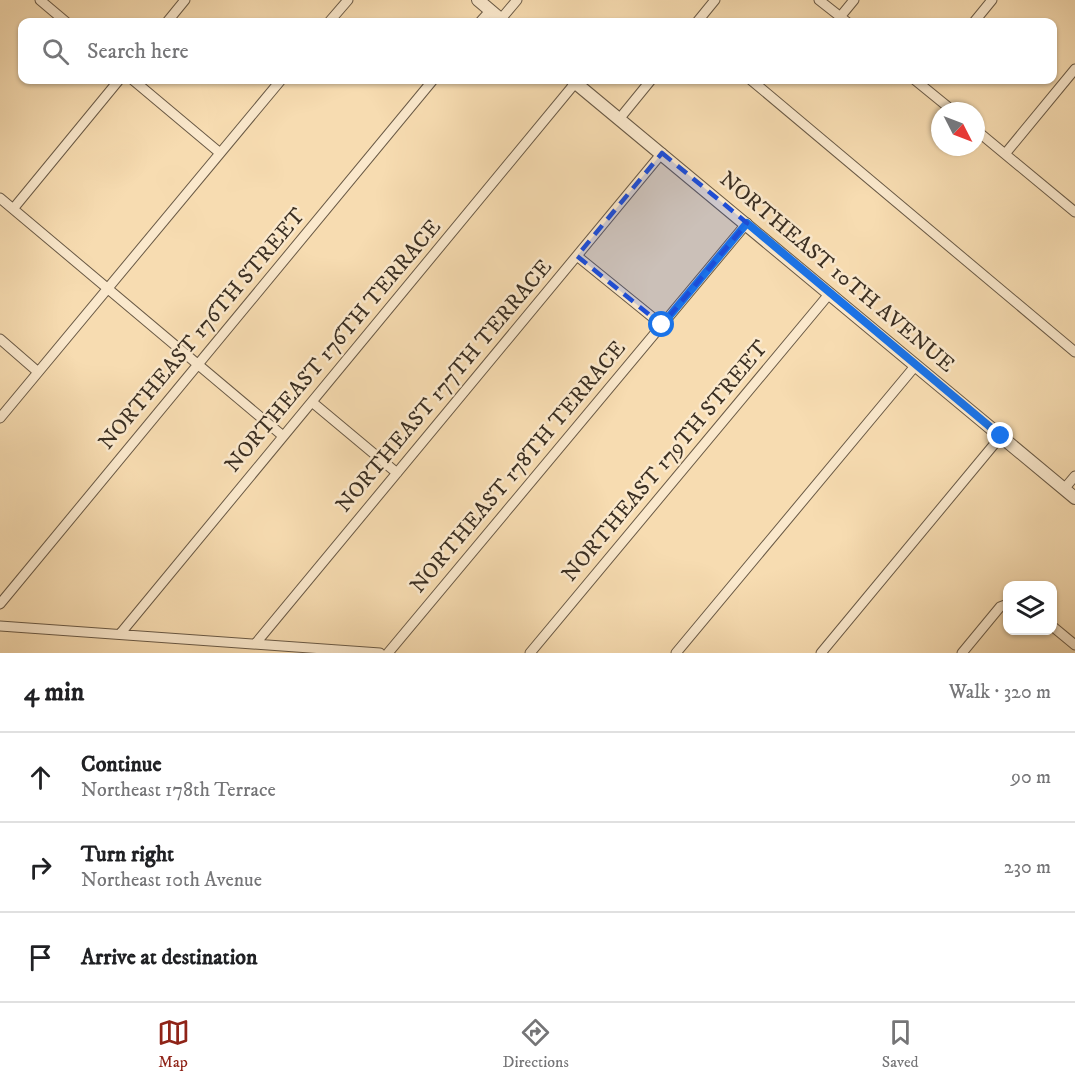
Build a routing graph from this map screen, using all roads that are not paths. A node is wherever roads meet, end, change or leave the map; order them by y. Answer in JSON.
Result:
{"nodes":[{"id":1,"x":40,"y":0,"type":"edge"},
{"id":2,"x":185,"y":0,"type":"edge"},
{"id":3,"x":348,"y":0,"type":"edge"},
{"id":4,"x":478,"y":0,"type":"edge"},
{"id":5,"x":517,"y":0,"type":"edge"},
{"id":6,"x":715,"y":0,"type":"edge"},
{"id":7,"x":819,"y":0,"type":"edge"},
{"id":8,"x":854,"y":0,"type":"edge"},
{"id":9,"x":992,"y":0,"type":"edge"},
{"id":10,"x":490,"y":11,"type":"junction"},
{"id":11,"x":61,"y":18,"type":"edge"},
{"id":12,"x":169,"y":18,"type":"edge"},
{"id":13,"x":332,"y":18,"type":"edge"},
{"id":14,"x":484,"y":18,"type":"edge"},
{"id":15,"x":499,"y":18,"type":"edge"},
{"id":16,"x":505,"y":18,"type":"edge"},
{"id":17,"x":700,"y":18,"type":"edge"},
{"id":18,"x":841,"y":18,"type":"edge"},
{"id":19,"x":844,"y":18,"type":"edge"},
{"id":20,"x":977,"y":18,"type":"edge"},
{"id":21,"x":1075,"y":69,"type":"edge"},
{"id":22,"x":116,"y":84,"type":"edge"},
{"id":23,"x":138,"y":84,"type":"edge"},
{"id":24,"x":278,"y":84,"type":"edge"},
{"id":25,"x":430,"y":84,"type":"edge"},
{"id":26,"x":572,"y":84,"type":"edge"},
{"id":27,"x":578,"y":84,"type":"edge"},
{"id":28,"x":648,"y":84,"type":"edge"},
{"id":29,"x":756,"y":84,"type":"edge"},
{"id":30,"x":927,"y":84,"type":"edge"},
{"id":31,"x":944,"y":102,"type":"edge"},
{"id":32,"x":620,"y":118,"type":"junction"},
{"id":33,"x":985,"y":137,"type":"edge"},
{"id":34,"x":220,"y":153,"type":"junction"},
{"id":35,"x":662,"y":153,"type":"junction"},
{"id":36,"x":1005,"y":154,"type":"junction"},
{"id":37,"x":0,"y":198,"type":"edge"},
{"id":38,"x":13,"y":209,"type":"junction"},
{"id":39,"x":1075,"y":212,"type":"edge"},
{"id":40,"x":747,"y":223,"type":"junction"},
{"id":41,"x":577,"y":256,"type":"junction"},
{"id":42,"x":108,"y":288,"type":"junction"},
{"id":43,"x":830,"y":293,"type":"junction"},
{"id":44,"x":662,"y":325,"type":"junction"},
{"id":45,"x":0,"y":339,"type":"edge"},
{"id":46,"x":1075,"y":352,"type":"edge"},
{"id":47,"x":198,"y":364,"type":"junction"},
{"id":48,"x":916,"y":365,"type":"junction"},
{"id":49,"x":38,"y":372,"type":"junction"},
{"id":50,"x":312,"y":402,"type":"junction"},
{"id":51,"x":0,"y":418,"type":"edge"},
{"id":52,"x":283,"y":436,"type":"junction"},
{"id":53,"x":1001,"y":436,"type":"junction"},
{"id":54,"x":397,"y":473,"type":"junction"},
{"id":55,"x":1075,"y":476,"type":"edge"},
{"id":56,"x":1064,"y":489,"type":"junction"},
{"id":57,"x":1075,"y":498,"type":"edge"},
{"id":58,"x":0,"y":604,"type":"edge"},
{"id":59,"x":1003,"y":606,"type":"edge"},
{"id":60,"x":0,"y":626,"type":"edge"},
{"id":61,"x":1057,"y":629,"type":"edge"},
{"id":62,"x":120,"y":634,"type":"junction"},
{"id":63,"x":255,"y":643,"type":"junction"},
{"id":64,"x":1075,"y":645,"type":"edge"},
{"id":65,"x":380,"y":653,"type":"edge"},
{"id":66,"x":388,"y":653,"type":"edge"},
{"id":67,"x":530,"y":653,"type":"edge"},
{"id":68,"x":676,"y":653,"type":"edge"},
{"id":69,"x":821,"y":653,"type":"edge"},
{"id":70,"x":962,"y":653,"type":"edge"}],
"edges":[{"from":1,"to":11,"type":"street"},
{"from":2,"to":12,"type":"street"},
{"from":3,"to":13,"type":"street"},
{"from":4,"to":10,"type":"street"},
{"from":5,"to":16,"type":"street"},
{"from":6,"to":17,"type":"street"},
{"from":7,"to":18,"type":"street"},
{"from":8,"to":19,"type":"street"},
{"from":9,"to":20,"type":"street"},
{"from":10,"to":14,"type":"street"},
{"from":10,"to":15,"type":"street"},
{"from":21,"to":36,"type":"street"},
{"from":22,"to":38,"type":"street"},
{"from":23,"to":34,"type":"street"},
{"from":24,"to":34,"type":"street"},
{"from":25,"to":47,"type":"street","name":"NORTHEAST 176TH STREET"},
{"from":26,"to":50,"type":"street","name":"NORTHEAST 176TH TERRACE"},
{"from":27,"to":32,"type":"street","name":"NORTHEAST 10TH AVENUE"},
{"from":28,"to":32,"type":"street"},
{"from":29,"to":46,"type":"street"},
{"from":30,"to":31,"type":"street"},
{"from":32,"to":35,"type":"street","name":"NORTHEAST 10TH AVENUE"},
{"from":33,"to":36,"type":"street"},
{"from":34,"to":42,"type":"street"},
{"from":35,"to":40,"type":"street","name":"NORTHEAST 10TH AVENUE"},
{"from":35,"to":41,"type":"street","name":"NORTHEAST 177TH TERRACE"},
{"from":36,"to":39,"type":"street"},
{"from":37,"to":38,"type":"street"},
{"from":38,"to":42,"type":"street"},
{"from":40,"to":43,"type":"street","name":"NORTHEAST 10TH AVENUE"},
{"from":40,"to":44,"type":"street","name":"NORTHEAST 178TH TERRACE"},
{"from":41,"to":44,"type":"street"},
{"from":41,"to":54,"type":"street","name":"NORTHEAST 177TH TERRACE"},
{"from":42,"to":47,"type":"street"},
{"from":42,"to":49,"type":"street"},
{"from":43,"to":48,"type":"street","name":"NORTHEAST 10TH AVENUE"},
{"from":43,"to":67,"type":"street","name":"NORTHEAST 179TH STREET"},
{"from":44,"to":66,"type":"street","name":"NORTHEAST 178TH TERRACE"},
{"from":45,"to":49,"type":"street"},
{"from":47,"to":52,"type":"street"},
{"from":47,"to":58,"type":"street","name":"NORTHEAST 176TH STREET"},
{"from":48,"to":53,"type":"street","name":"NORTHEAST 10TH AVENUE"},
{"from":48,"to":68,"type":"street"},
{"from":49,"to":51,"type":"street"},
{"from":50,"to":52,"type":"street","name":"NORTHEAST 176TH TERRACE"},
{"from":50,"to":54,"type":"street"},
{"from":52,"to":62,"type":"street","name":"NORTHEAST 176TH TERRACE"},
{"from":53,"to":56,"type":"street","name":"NORTHEAST 10TH AVENUE"},
{"from":53,"to":69,"type":"street"},
{"from":54,"to":63,"type":"street","name":"NORTHEAST 177TH TERRACE"},
{"from":55,"to":56,"type":"street"},
{"from":56,"to":57,"type":"street","name":"NORTHEAST 10TH AVENUE"},
{"from":59,"to":70,"type":"street"},
{"from":60,"to":62,"type":"street"},
{"from":61,"to":64,"type":"street"},
{"from":62,"to":63,"type":"street"},
{"from":63,"to":65,"type":"street"}]}
